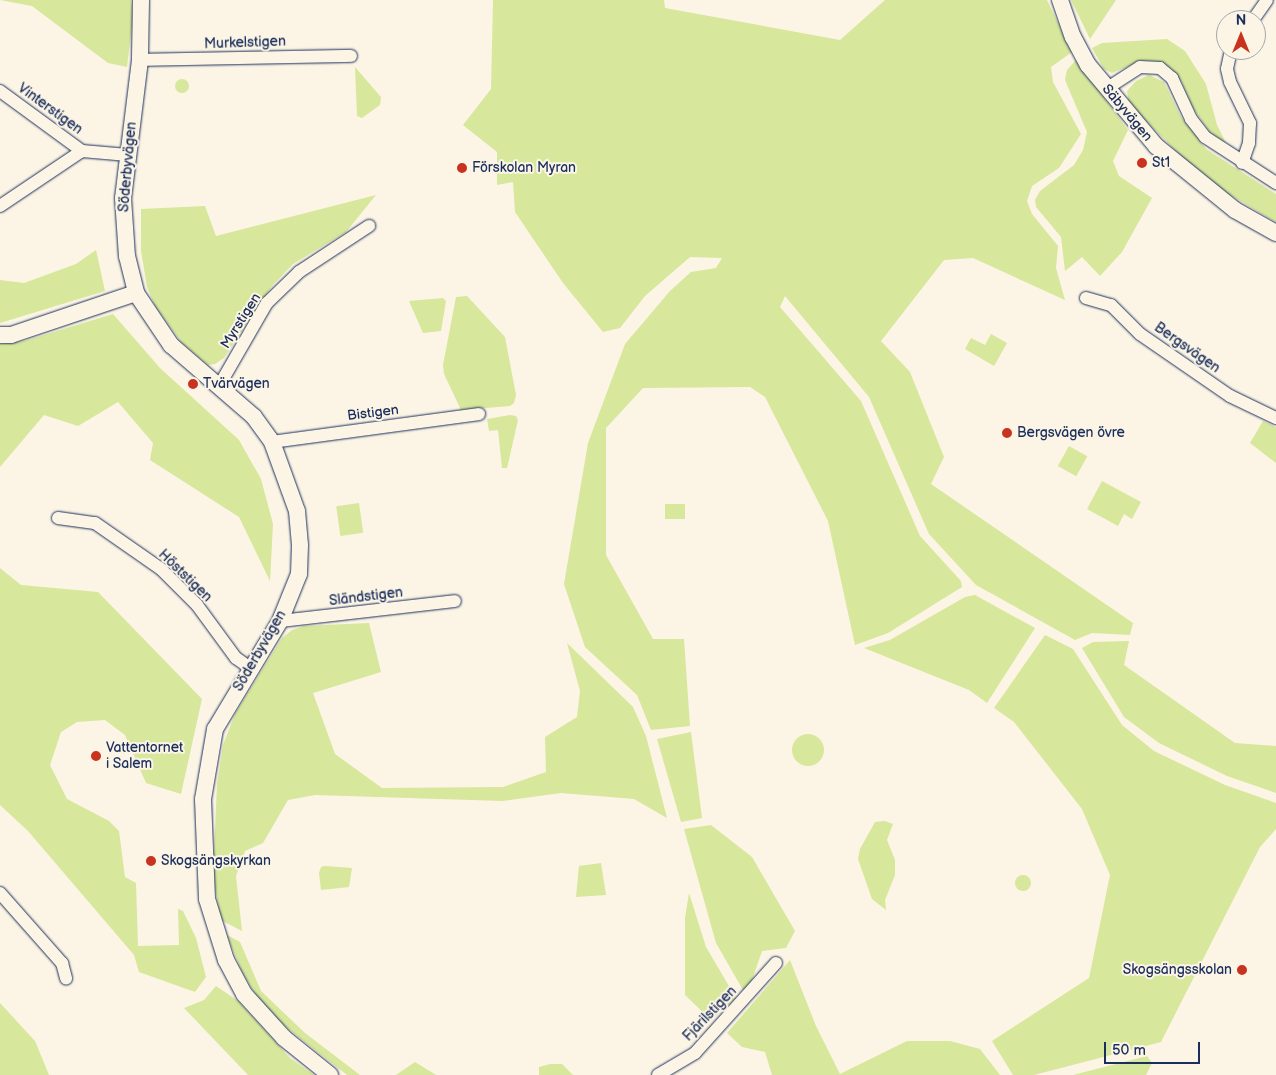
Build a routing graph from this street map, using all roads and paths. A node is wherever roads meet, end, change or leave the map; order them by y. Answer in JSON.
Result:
{"nodes":[{"id":1,"x":142,"y":0,"type":"edge"},
{"id":2,"x":1060,"y":0,"type":"edge"},
{"id":3,"x":351,"y":56,"type":"dead end"},
{"id":4,"x":140,"y":60,"type":"junction"},
{"id":5,"x":1229,"y":60,"type":"edge"},
{"id":6,"x":1106,"y":89,"type":"junction"},
{"id":7,"x":0,"y":91,"type":"edge"},
{"id":8,"x":82,"y":151,"type":"junction"},
{"id":9,"x":128,"y":155,"type":"junction"},
{"id":10,"x":1242,"y":163,"type":"junction"},
{"id":11,"x":1276,"y":183,"type":"edge"},
{"id":12,"x":0,"y":206,"type":"edge"},
{"id":13,"x":369,"y":226,"type":"dead end"},
{"id":14,"x":1276,"y":233,"type":"edge"},
{"id":15,"x":136,"y":293,"type":"junction"},
{"id":16,"x":1086,"y":298,"type":"dead end"},
{"id":17,"x":0,"y":335,"type":"edge"},
{"id":18,"x":219,"y":386,"type":"junction"},
{"id":19,"x":479,"y":414,"type":"dead end"},
{"id":20,"x":1276,"y":418,"type":"edge"},
{"id":21,"x":272,"y":442,"type":"junction"},
{"id":22,"x":58,"y":518,"type":"dead end"},
{"id":23,"x":455,"y":601,"type":"dead end"},
{"id":24,"x":280,"y":621,"type":"junction"},
{"id":25,"x":249,"y":667,"type":"junction"},
{"id":26,"x":0,"y":893,"type":"edge"},
{"id":27,"x":776,"y":964,"type":"dead end"},
{"id":28,"x":66,"y":978,"type":"dead end"},
{"id":29,"x":330,"y":1075,"type":"edge"},
{"id":30,"x":658,"y":1075,"type":"edge"}],
"edges":[{"from":1,"to":4,"type":"street","name":"Söderbyvägen"},
{"from":2,"to":6,"type":"street","name":"Säbyvägen"},
{"from":3,"to":4,"type":"street","name":"Murkelstigen"},
{"from":4,"to":9,"type":"street","name":"Söderbyvägen"},
{"from":5,"to":10,"type":"street"},
{"from":6,"to":10,"type":"street"},
{"from":6,"to":14,"type":"street","name":"Säbyvägen"},
{"from":7,"to":8,"type":"street","name":"Vinterstigen"},
{"from":8,"to":9,"type":"street","name":"Vinterstigen"},
{"from":8,"to":12,"type":"street","name":"Vinterstigen"},
{"from":9,"to":15,"type":"street","name":"Söderbyvägen"},
{"from":10,"to":11,"type":"street"},
{"from":13,"to":18,"type":"street","name":"Myrstigen"},
{"from":15,"to":17,"type":"street"},
{"from":15,"to":18,"type":"street","name":"Söderbyvägen"},
{"from":16,"to":20,"type":"street","name":"Bergsvägen"},
{"from":18,"to":21,"type":"street","name":"Söderbyvägen"},
{"from":19,"to":21,"type":"street","name":"Bistigen"},
{"from":21,"to":24,"type":"street","name":"Söderbyvägen"},
{"from":22,"to":25,"type":"street","name":"Höststigen"},
{"from":23,"to":24,"type":"street","name":"Sländstigen"},
{"from":24,"to":25,"type":"street","name":"Söderbyvägen"},
{"from":25,"to":29,"type":"street","name":"Söderbyvägen"},
{"from":26,"to":28,"type":"street"},
{"from":27,"to":30,"type":"street","name":"Fjärilstigen"}]}
